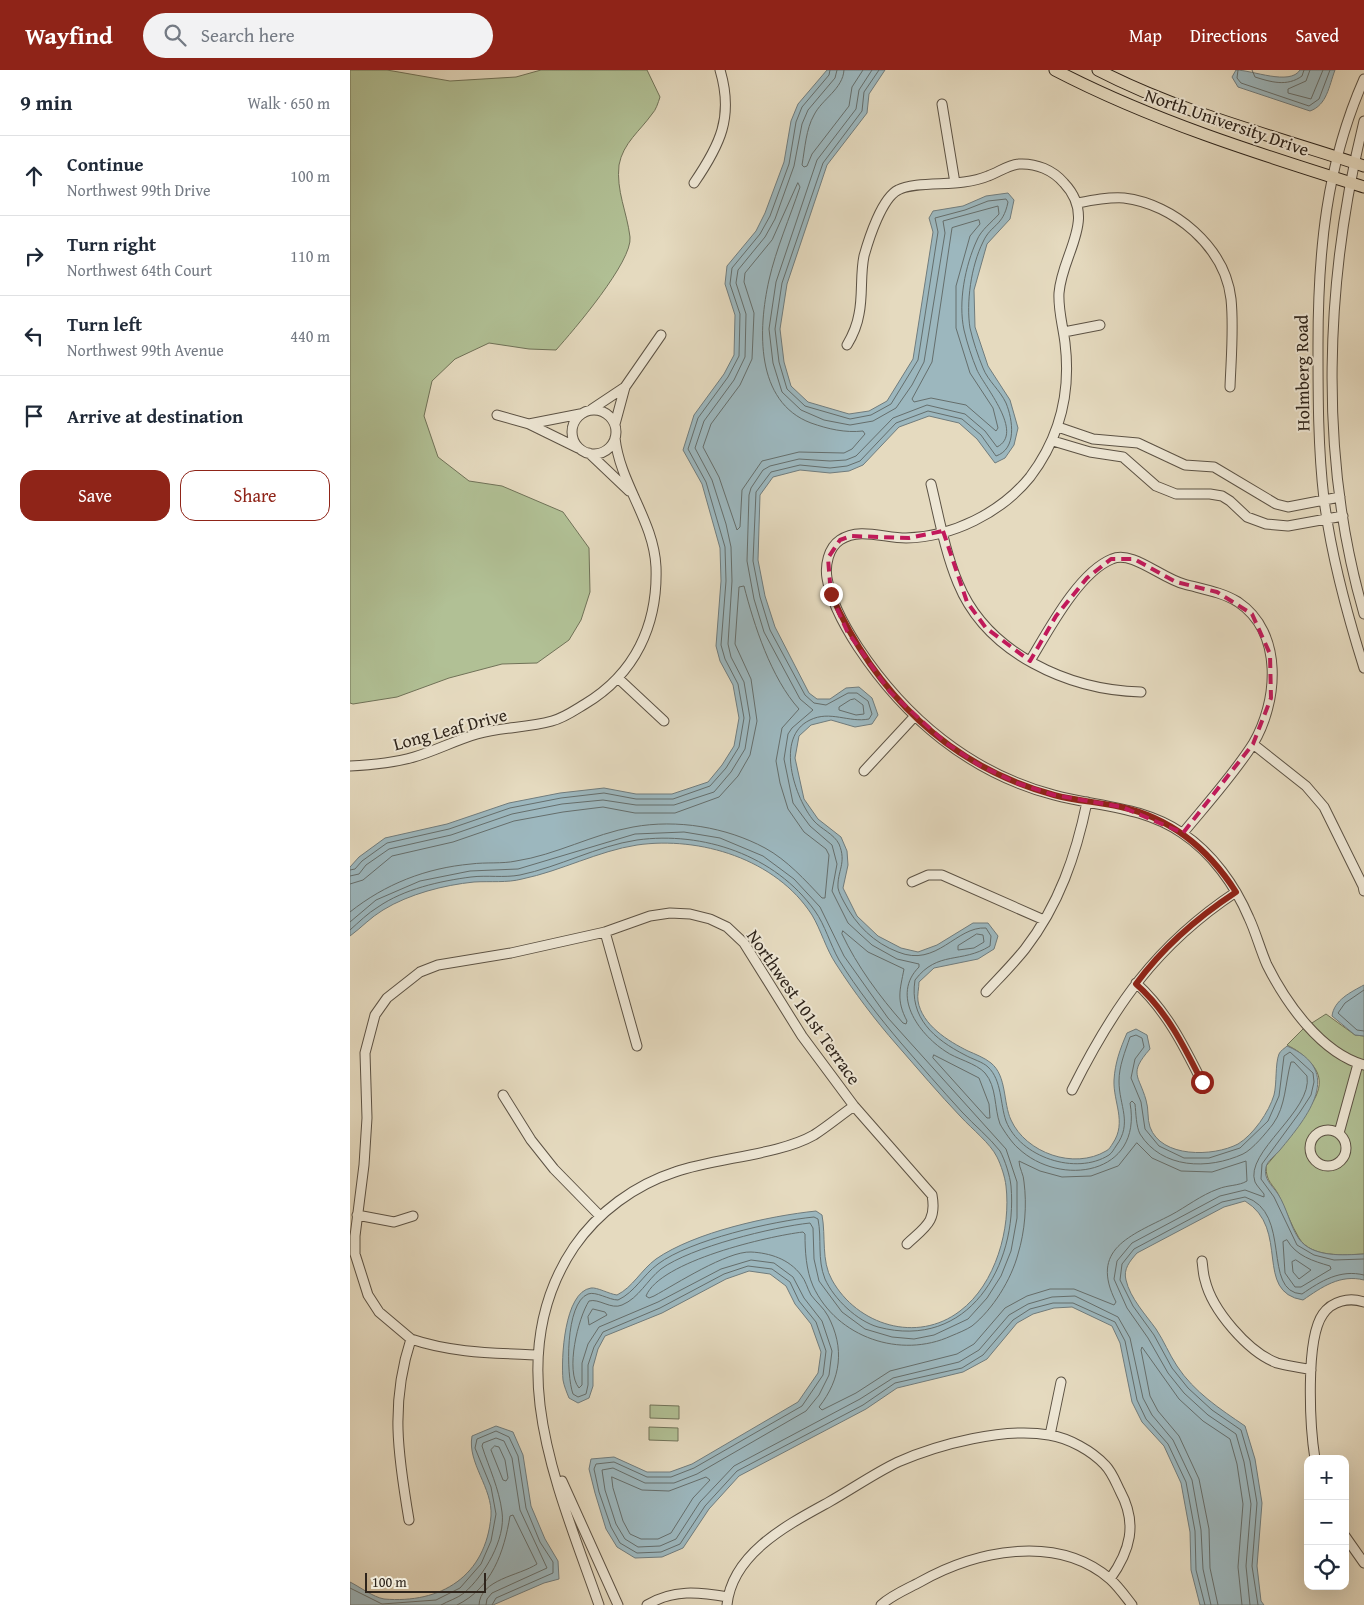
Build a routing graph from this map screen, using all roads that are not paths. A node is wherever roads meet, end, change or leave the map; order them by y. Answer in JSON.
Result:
{"nodes":[{"id":1,"x":720,"y":70,"type":"edge"},
{"id":2,"x":1056,"y":70,"type":"edge"},
{"id":3,"x":1098,"y":70,"type":"edge"},
{"id":4,"x":1364,"y":79,"type":"edge"},
{"id":5,"x":942,"y":104,"type":"dead end"},
{"id":6,"x":1364,"y":121,"type":"edge"},
{"id":7,"x":1336,"y":156,"type":"junction"},
{"id":8,"x":1359,"y":164,"type":"edge"},
{"id":9,"x":1332,"y":176,"type":"junction"},
{"id":10,"x":1351,"y":182,"type":"junction"},
{"id":11,"x":694,"y":183,"type":"dead end"},
{"id":12,"x":955,"y":183,"type":"junction"},
{"id":13,"x":1364,"y":186,"type":"edge"},
{"id":14,"x":1078,"y":203,"type":"junction"},
{"id":15,"x":1100,"y":326,"type":"dead end"},
{"id":16,"x":1064,"y":332,"type":"junction"},
{"id":17,"x":661,"y":335,"type":"dead end"},
{"id":18,"x":847,"y":345,"type":"dead end"},
{"id":19,"x":625,"y":387,"type":"junction"},
{"id":20,"x":1230,"y":388,"type":"dead end"},
{"id":21,"x":592,"y":410,"type":"junction"},
{"id":22,"x":580,"y":414,"type":"junction"},
{"id":23,"x":497,"y":415,"type":"dead end"},
{"id":24,"x":529,"y":424,"type":"junction"},
{"id":25,"x":615,"y":424,"type":"junction"},
{"id":26,"x":1058,"y":427,"type":"junction"},
{"id":27,"x":615,"y":438,"type":"junction"},
{"id":28,"x":1053,"y":441,"type":"junction"},
{"id":29,"x":579,"y":448,"type":"junction"},
{"id":30,"x":589,"y":454,"type":"junction"},
{"id":31,"x":931,"y":484,"type":"dead end"},
{"id":32,"x":632,"y":494,"type":"junction"},
{"id":33,"x":1340,"y":497,"type":"junction"},
{"id":34,"x":1324,"y":501,"type":"junction"},
{"id":35,"x":1343,"y":516,"type":"junction"},
{"id":36,"x":1327,"y":518,"type":"junction"},
{"id":37,"x":943,"y":531,"type":"junction"},
{"id":38,"x":1364,"y":614,"type":"edge"},
{"id":39,"x":1030,"y":662,"type":"junction"},
{"id":40,"x":1364,"y":668,"type":"edge"},
{"id":41,"x":619,"y":679,"type":"junction"},
{"id":42,"x":1141,"y":692,"type":"dead end"},
{"id":43,"x":914,"y":717,"type":"junction"},
{"id":44,"x":664,"y":720,"type":"dead end"},
{"id":45,"x":1253,"y":744,"type":"junction"},
{"id":46,"x":350,"y":766,"type":"edge"},
{"id":47,"x":864,"y":771,"type":"dead end"},
{"id":48,"x":1087,"y":802,"type":"junction"},
{"id":49,"x":1183,"y":833,"type":"junction"},
{"id":50,"x":912,"y":882,"type":"dead end"},
{"id":51,"x":1364,"y":891,"type":"edge"},
{"id":52,"x":1236,"y":892,"type":"junction"},
{"id":53,"x":1044,"y":920,"type":"junction"},
{"id":54,"x":605,"y":932,"type":"junction"},
{"id":55,"x":1136,"y":984,"type":"junction"},
{"id":56,"x":986,"y":992,"type":"dead end"},
{"id":57,"x":637,"y":1046,"type":"dead end"},
{"id":58,"x":1361,"y":1065,"type":"edge"},
{"id":59,"x":1202,"y":1082,"type":"dead end"},
{"id":60,"x":1072,"y":1090,"type":"dead end"},
{"id":61,"x":503,"y":1096,"type":"dead end"},
{"id":62,"x":854,"y":1106,"type":"junction"},
{"id":63,"x":1339,"y":1133,"type":"junction"},
{"id":64,"x":358,"y":1215,"type":"junction"},
{"id":65,"x":413,"y":1216,"type":"dead end"},
{"id":66,"x":600,"y":1216,"type":"junction"},
{"id":67,"x":906,"y":1244,"type":"dead end"},
{"id":68,"x":1202,"y":1261,"type":"dead end"},
{"id":69,"x":1364,"y":1302,"type":"edge"},
{"id":70,"x":411,"y":1339,"type":"junction"},
{"id":71,"x":536,"y":1355,"type":"junction"},
{"id":72,"x":1311,"y":1370,"type":"junction"},
{"id":73,"x":1061,"y":1382,"type":"dead end"},
{"id":74,"x":1050,"y":1435,"type":"junction"},
{"id":75,"x":1314,"y":1455,"type":"edge"},
{"id":76,"x":552,"y":1463,"type":"junction"},
{"id":77,"x":409,"y":1520,"type":"dead end"},
{"id":78,"x":1349,"y":1551,"type":"edge"},
{"id":79,"x":1364,"y":1563,"type":"edge"},
{"id":80,"x":1110,"y":1579,"type":"junction"},
{"id":81,"x":728,"y":1601,"type":"edge"},
{"id":82,"x":599,"y":1605,"type":"edge"},
{"id":83,"x":618,"y":1605,"type":"edge"},
{"id":84,"x":647,"y":1605,"type":"edge"},
{"id":85,"x":881,"y":1605,"type":"edge"},
{"id":86,"x":1132,"y":1605,"type":"edge"}],
"edges":[{"from":1,"to":11,"type":"street"},
{"from":2,"to":9,"type":"main road","name":"North University Drive"},
{"from":3,"to":7,"type":"main road","name":"North University Drive"},
{"from":4,"to":7,"type":"street","name":"Holmberg Road"},
{"from":5,"to":12,"type":"street"},
{"from":6,"to":8,"type":"street","name":"Holmberg Road"},
{"from":7,"to":8,"type":"main road","name":"North University Drive"},
{"from":7,"to":9,"type":"street","name":"Holmberg Road"},
{"from":8,"to":10,"type":"street","name":"Holmberg Road"},
{"from":9,"to":10,"type":"main road","name":"North University Drive"},
{"from":9,"to":34,"type":"street","name":"Holmberg Road"},
{"from":10,"to":13,"type":"main road","name":"North University Drive"},
{"from":10,"to":33,"type":"street","name":"Holmberg Road"},
{"from":12,"to":14,"type":"street"},
{"from":12,"to":18,"type":"street"},
{"from":14,"to":16,"type":"street"},
{"from":14,"to":20,"type":"street"},
{"from":15,"to":16,"type":"street"},
{"from":16,"to":26,"type":"street"},
{"from":17,"to":19,"type":"street"},
{"from":19,"to":21,"type":"street"},
{"from":19,"to":25,"type":"street"},
{"from":21,"to":22,"type":"street"},
{"from":21,"to":25,"type":"street"},
{"from":22,"to":24,"type":"street"},
{"from":22,"to":29,"type":"street"},
{"from":23,"to":24,"type":"street"},
{"from":24,"to":29,"type":"street"},
{"from":25,"to":27,"type":"street"},
{"from":26,"to":28,"type":"street"},
{"from":26,"to":34,"type":"street"},
{"from":27,"to":30,"type":"street"},
{"from":27,"to":32,"type":"street","name":"Long Leaf Drive"},
{"from":28,"to":36,"type":"street"},
{"from":28,"to":37,"type":"street"},
{"from":29,"to":30,"type":"street"},
{"from":30,"to":32,"type":"street","name":"Long Leaf Drive"},
{"from":31,"to":37,"type":"street"},
{"from":32,"to":41,"type":"street","name":"Long Leaf Drive"},
{"from":33,"to":34,"type":"street"},
{"from":33,"to":35,"type":"street","name":"Holmberg Road"},
{"from":34,"to":36,"type":"street","name":"Holmberg Road"},
{"from":35,"to":36,"type":"street"},
{"from":35,"to":38,"type":"street","name":"Holmberg Road"},
{"from":36,"to":40,"type":"street","name":"Holmberg Road"},
{"from":37,"to":39,"type":"street"},
{"from":37,"to":43,"type":"street"},
{"from":39,"to":42,"type":"street"},
{"from":39,"to":45,"type":"street"},
{"from":41,"to":44,"type":"street"},
{"from":41,"to":46,"type":"street","name":"Long Leaf Drive"},
{"from":43,"to":47,"type":"street"},
{"from":43,"to":48,"type":"street"},
{"from":45,"to":49,"type":"street"},
{"from":45,"to":51,"type":"street"},
{"from":48,"to":49,"type":"street"},
{"from":48,"to":53,"type":"street"},
{"from":49,"to":52,"type":"street"},
{"from":50,"to":53,"type":"street"},
{"from":52,"to":55,"type":"street"},
{"from":52,"to":58,"type":"street"},
{"from":53,"to":56,"type":"street"},
{"from":54,"to":57,"type":"street"},
{"from":54,"to":62,"type":"street","name":"Northwest 101st Terrace"},
{"from":54,"to":64,"type":"street","name":"Northwest 101st Terrace"},
{"from":55,"to":59,"type":"street"},
{"from":55,"to":60,"type":"street"},
{"from":58,"to":63,"type":"street"},
{"from":61,"to":66,"type":"street"},
{"from":62,"to":66,"type":"street"},
{"from":62,"to":67,"type":"street","name":"Northwest 101st Terrace"},
{"from":63,"to":63,"type":"street"},
{"from":64,"to":65,"type":"street"},
{"from":64,"to":70,"type":"street"},
{"from":66,"to":71,"type":"street"},
{"from":68,"to":72,"type":"street"},
{"from":69,"to":72,"type":"street"},
{"from":70,"to":71,"type":"street"},
{"from":70,"to":77,"type":"street"},
{"from":71,"to":76,"type":"street"},
{"from":72,"to":75,"type":"street"},
{"from":73,"to":74,"type":"street"},
{"from":74,"to":80,"type":"street"},
{"from":74,"to":81,"type":"street"},
{"from":76,"to":82,"type":"street"},
{"from":76,"to":83,"type":"street"},
{"from":78,"to":79,"type":"street"},
{"from":80,"to":85,"type":"street"},
{"from":80,"to":86,"type":"street"},
{"from":81,"to":84,"type":"street"}]}
